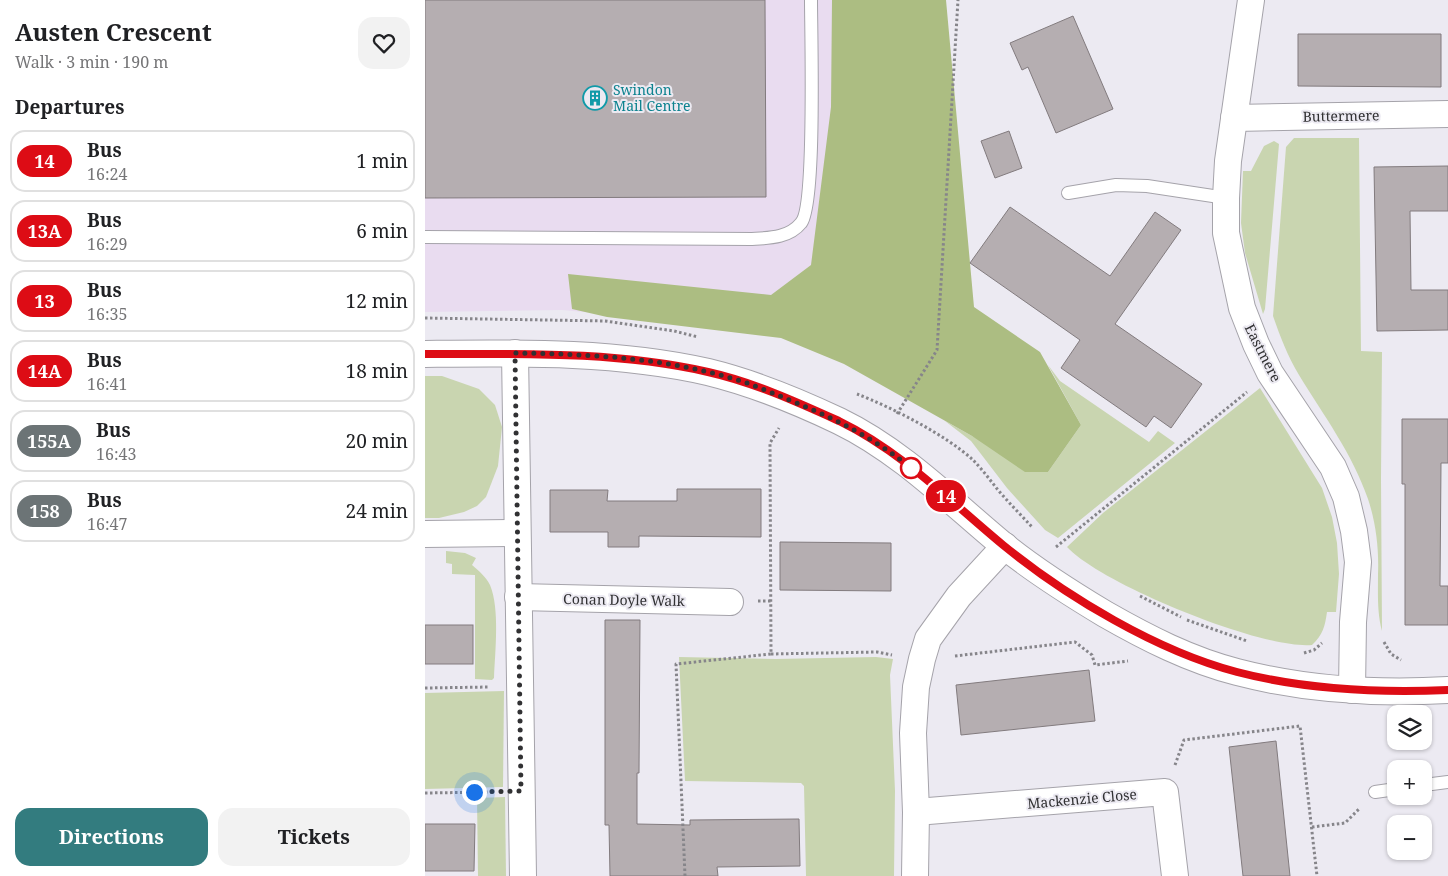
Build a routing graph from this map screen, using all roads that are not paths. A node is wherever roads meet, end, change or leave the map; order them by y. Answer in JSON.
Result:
{"nodes":[{"id":1,"x":811,"y":0,"type":"edge"},
{"id":2,"x":1251,"y":0,"type":"edge"},
{"id":3,"x":1448,"y":114,"type":"edge"},
{"id":4,"x":1234,"y":118,"type":"junction"},
{"id":5,"x":1068,"y":193,"type":"dead end"},
{"id":6,"x":1226,"y":198,"type":"junction"},
{"id":7,"x":425,"y":237,"type":"edge"},
{"id":8,"x":515,"y":353,"type":"junction"},
{"id":9,"x":425,"y":354,"type":"edge"},
{"id":10,"x":517,"y":533,"type":"junction"},
{"id":11,"x":425,"y":534,"type":"edge"},
{"id":12,"x":1005,"y":546,"type":"junction"},
{"id":13,"x":518,"y":597,"type":"junction"},
{"id":14,"x":730,"y":602,"type":"dead end"},
{"id":15,"x":1352,"y":690,"type":"junction"},
{"id":16,"x":1448,"y":690,"type":"edge"},
{"id":17,"x":1448,"y":782,"type":"edge"},
{"id":18,"x":1432,"y":784,"type":"edge"},
{"id":19,"x":1387,"y":790,"type":"edge"},
{"id":20,"x":1375,"y":792,"type":"road end"},
{"id":21,"x":916,"y":812,"type":"junction"},
{"id":22,"x":523,"y":876,"type":"edge"},
{"id":23,"x":915,"y":876,"type":"edge"},
{"id":24,"x":1175,"y":876,"type":"edge"}],
"edges":[{"from":1,"to":7,"type":"lane"},
{"from":2,"to":4,"type":"street","name":"Eastmere"},
{"from":3,"to":4,"type":"street","name":"Buttermere"},
{"from":4,"to":6,"type":"street","name":"Eastmere"},
{"from":5,"to":6,"type":"lane"},
{"from":6,"to":15,"type":"street","name":"Eastmere"},
{"from":8,"to":9,"type":"street"},
{"from":8,"to":10,"type":"street"},
{"from":8,"to":12,"type":"street"},
{"from":10,"to":11,"type":"street"},
{"from":10,"to":13,"type":"street"},
{"from":12,"to":15,"type":"street"},
{"from":12,"to":21,"type":"street"},
{"from":13,"to":14,"type":"street","name":"Conan Doyle Walk"},
{"from":13,"to":22,"type":"street"},
{"from":15,"to":16,"type":"street"},
{"from":17,"to":18,"type":"lane"},
{"from":19,"to":20,"type":"lane"},
{"from":21,"to":23,"type":"street"},
{"from":21,"to":24,"type":"street","name":"Mackenzie Close"}]}
